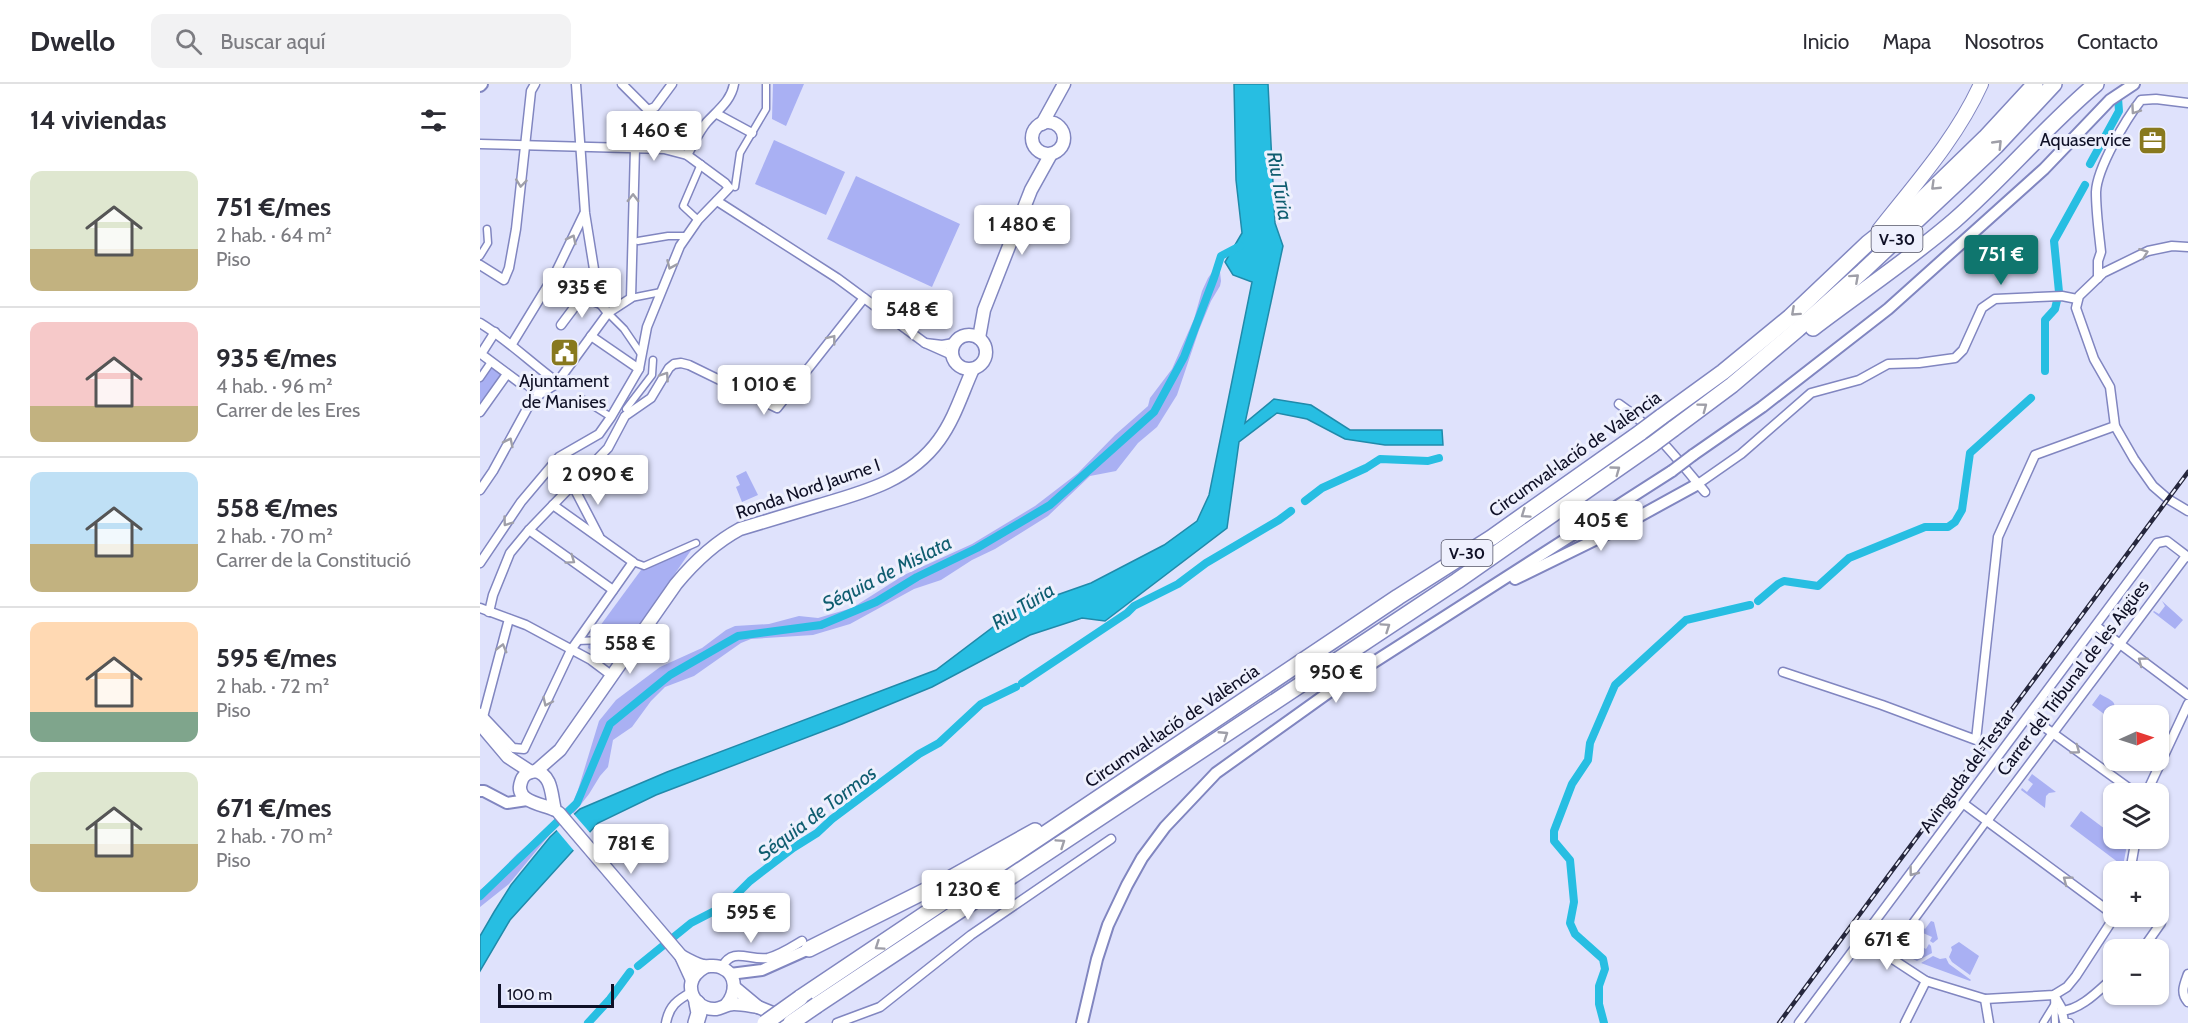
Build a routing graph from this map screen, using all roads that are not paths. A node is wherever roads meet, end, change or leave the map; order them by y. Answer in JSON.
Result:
{"nodes":[{"id":1,"x":535,"y":84,"type":"edge"},
{"id":2,"x":576,"y":84,"type":"edge"},
{"id":3,"x":622,"y":84,"type":"edge"},
{"id":4,"x":672,"y":84,"type":"edge"},
{"id":5,"x":734,"y":84,"type":"edge"},
{"id":6,"x":766,"y":84,"type":"edge"},
{"id":7,"x":1065,"y":84,"type":"edge"},
{"id":8,"x":1980,"y":84,"type":"edge"},
{"id":9,"x":2035,"y":84,"type":"edge"},
{"id":10,"x":2054,"y":84,"type":"edge"},
{"id":11,"x":2096,"y":84,"type":"edge"},
{"id":12,"x":2134,"y":84,"type":"edge"},
{"id":13,"x":2188,"y":103,"type":"edge"},
{"id":14,"x":648,"y":110,"type":"junction"},
{"id":15,"x":717,"y":114,"type":"junction"},
{"id":16,"x":1042,"y":124,"type":"junction"},
{"id":17,"x":1059,"y":127,"type":"junction"},
{"id":18,"x":752,"y":133,"type":"junction"},
{"id":19,"x":480,"y":145,"type":"edge"},
{"id":20,"x":526,"y":145,"type":"junction"},
{"id":21,"x":581,"y":146,"type":"junction"},
{"id":22,"x":638,"y":148,"type":"junction"},
{"id":23,"x":1035,"y":148,"type":"junction"},
{"id":24,"x":1051,"y":154,"type":"junction"},
{"id":25,"x":687,"y":155,"type":"junction"},
{"id":26,"x":701,"y":164,"type":"junction"},
{"id":27,"x":732,"y":188,"type":"junction"},
{"id":28,"x":1031,"y":190,"type":"junction"},
{"id":29,"x":717,"y":201,"type":"junction"},
{"id":30,"x":585,"y":213,"type":"junction"},
{"id":31,"x":698,"y":220,"type":"junction"},
{"id":32,"x":487,"y":229,"type":"dead end"},
{"id":33,"x":686,"y":236,"type":"junction"},
{"id":34,"x":638,"y":241,"type":"dead end"},
{"id":35,"x":1868,"y":243,"type":"junction"},
{"id":36,"x":2188,"y":247,"type":"edge"},
{"id":37,"x":2101,"y":252,"type":"junction"},
{"id":38,"x":480,"y":256,"type":"edge"},
{"id":39,"x":480,"y":265,"type":"edge"},
{"id":40,"x":2113,"y":268,"type":"junction"},
{"id":41,"x":2101,"y":276,"type":"junction"},
{"id":42,"x":661,"y":292,"type":"junction"},
{"id":43,"x":631,"y":298,"type":"junction"},
{"id":44,"x":864,"y":298,"type":"junction"},
{"id":45,"x":2077,"y":303,"type":"junction"},
{"id":46,"x":601,"y":304,"type":"junction"},
{"id":47,"x":984,"y":310,"type":"junction"},
{"id":48,"x":608,"y":313,"type":"junction"},
{"id":49,"x":480,"y":323,"type":"edge"},
{"id":50,"x":561,"y":325,"type":"dead end"},
{"id":51,"x":495,"y":332,"type":"junction"},
{"id":52,"x":592,"y":334,"type":"junction"},
{"id":53,"x":979,"y":339,"type":"junction"},
{"id":54,"x":512,"y":344,"type":"junction"},
{"id":55,"x":956,"y":345,"type":"junction"},
{"id":56,"x":641,"y":354,"type":"junction"},
{"id":57,"x":653,"y":360,"type":"dead end"},
{"id":58,"x":491,"y":362,"type":"junction"},
{"id":59,"x":639,"y":369,"type":"junction"},
{"id":60,"x":968,"y":369,"type":"junction"},
{"id":61,"x":507,"y":374,"type":"junction"},
{"id":62,"x":480,"y":378,"type":"edge"},
{"id":63,"x":557,"y":382,"type":"junction"},
{"id":64,"x":1732,"y":385,"type":"junction"},
{"id":65,"x":540,"y":394,"type":"junction"},
{"id":66,"x":584,"y":400,"type":"dead end"},
{"id":67,"x":1619,"y":404,"type":"dead end"},
{"id":68,"x":480,"y":412,"type":"edge"},
{"id":69,"x":613,"y":413,"type":"junction"},
{"id":70,"x":625,"y":413,"type":"junction"},
{"id":71,"x":2115,"y":426,"type":"junction"},
{"id":72,"x":481,"y":485,"type":"edge"},
{"id":73,"x":573,"y":486,"type":"junction"},
{"id":74,"x":1701,"y":488,"type":"junction"},
{"id":75,"x":553,"y":505,"type":"junction"},
{"id":76,"x":2188,"y":511,"type":"edge"},
{"id":77,"x":590,"y":519,"type":"junction"},
{"id":78,"x":584,"y":527,"type":"junction"},
{"id":79,"x":529,"y":530,"type":"junction"},
{"id":80,"x":600,"y":539,"type":"junction"},
{"id":81,"x":696,"y":543,"type":"dead end"},
{"id":82,"x":2187,"y":556,"type":"edge"},
{"id":83,"x":633,"y":562,"type":"junction"},
{"id":84,"x":480,"y":563,"type":"edge"},
{"id":85,"x":1489,"y":589,"type":"junction"},
{"id":86,"x":613,"y":590,"type":"junction"},
{"id":87,"x":480,"y":608,"type":"edge"},
{"id":88,"x":489,"y":612,"type":"junction"},
{"id":89,"x":510,"y":620,"type":"junction"},
{"id":90,"x":2096,"y":626,"type":"junction"},
{"id":91,"x":630,"y":639,"type":"dead end"},
{"id":92,"x":577,"y":641,"type":"junction"},
{"id":93,"x":2119,"y":644,"type":"junction"},
{"id":94,"x":571,"y":650,"type":"junction"},
{"id":95,"x":1783,"y":672,"type":"dead end"},
{"id":96,"x":611,"y":675,"type":"junction"},
{"id":97,"x":2188,"y":695,"type":"edge"},
{"id":98,"x":2188,"y":704,"type":"edge"},
{"id":99,"x":2029,"y":716,"type":"junction"},
{"id":100,"x":481,"y":718,"type":"edge"},
{"id":101,"x":2052,"y":733,"type":"junction"},
{"id":102,"x":1190,"y":738,"type":"junction"},
{"id":103,"x":560,"y":750,"type":"junction"},
{"id":104,"x":508,"y":757,"type":"junction"},
{"id":105,"x":533,"y":772,"type":"junction"},
{"id":106,"x":2122,"y":783,"type":"edge"},
{"id":107,"x":2151,"y":783,"type":"edge"},
{"id":108,"x":549,"y":785,"type":"junction"},
{"id":109,"x":480,"y":791,"type":"edge"},
{"id":110,"x":526,"y":794,"type":"junction"},
{"id":111,"x":1964,"y":804,"type":"junction"},
{"id":112,"x":557,"y":812,"type":"junction"},
{"id":113,"x":1987,"y":821,"type":"junction"},
{"id":114,"x":1111,"y":839,"type":"dead end"},
{"id":115,"x":2103,"y":908,"type":"edge"},
{"id":116,"x":2107,"y":927,"type":"edge"},
{"id":117,"x":1862,"y":939,"type":"junction"},
{"id":118,"x":806,"y":945,"type":"junction"},
{"id":119,"x":681,"y":956,"type":"junction"},
{"id":120,"x":1888,"y":956,"type":"junction"},
{"id":121,"x":705,"y":967,"type":"junction"},
{"id":122,"x":726,"y":971,"type":"junction"},
{"id":123,"x":2188,"y":974,"type":"edge"},
{"id":124,"x":1926,"y":981,"type":"junction"},
{"id":125,"x":2103,"y":986,"type":"edge"},
{"id":126,"x":734,"y":987,"type":"junction"},
{"id":127,"x":694,"y":992,"type":"junction"},
{"id":128,"x":1985,"y":999,"type":"junction"},
{"id":129,"x":2186,"y":999,"type":"edge"},
{"id":130,"x":2057,"y":1004,"type":"junction"},
{"id":131,"x":726,"y":1005,"type":"junction"},
{"id":132,"x":759,"y":1007,"type":"junction"},
{"id":133,"x":1083,"y":1021,"type":"edge"},
{"id":134,"x":666,"y":1023,"type":"edge"},
{"id":135,"x":696,"y":1023,"type":"edge"},
{"id":136,"x":765,"y":1023,"type":"edge"},
{"id":137,"x":790,"y":1023,"type":"edge"},
{"id":138,"x":797,"y":1023,"type":"edge"},
{"id":139,"x":837,"y":1023,"type":"edge"},
{"id":140,"x":1799,"y":1023,"type":"edge"},
{"id":141,"x":1905,"y":1023,"type":"edge"},
{"id":142,"x":1989,"y":1023,"type":"edge"},
{"id":143,"x":2043,"y":1023,"type":"edge"},
{"id":144,"x":2055,"y":1023,"type":"edge"},
{"id":145,"x":2069,"y":1023,"type":"edge"}],
"edges":[{"from":1,"to":20,"type":"street"},
{"from":2,"to":21,"type":"street"},
{"from":3,"to":14,"type":"street"},
{"from":4,"to":14,"type":"street"},
{"from":5,"to":15,"type":"street"},
{"from":6,"to":18,"type":"street"},
{"from":7,"to":16,"type":"main road"},
{"from":7,"to":17,"type":"main road"},
{"from":8,"to":35,"type":"highway"},
{"from":9,"to":35,"type":"highway","name":"Circumval·lació de València","number":"V-30","one_way":true},
{"from":64,"to":10,"type":"highway","name":"Circumval·lació de València","number":"V-30","one_way":true},
{"from":11,"to":64,"type":"highway"},
{"from":12,"to":85,"type":"street","bridge":true},
{"from":13,"to":37,"type":"street","one_way":true},
{"from":14,"to":22,"type":"street"},
{"from":15,"to":18,"type":"street"},
{"from":15,"to":25,"type":"street"},
{"from":16,"to":17,"type":"main road"},
{"from":16,"to":23,"type":"main road"},
{"from":17,"to":24,"type":"main road"},
{"from":18,"to":27,"type":"street"},
{"from":19,"to":20,"type":"street"},
{"from":20,"to":21,"type":"street"},
{"from":20,"to":39,"type":"street","one_way":true},
{"from":21,"to":22,"type":"street"},
{"from":21,"to":30,"type":"street"},
{"from":22,"to":25,"type":"street"},
{"from":43,"to":22,"type":"street","one_way":true},
{"from":23,"to":24,"type":"main road"},
{"from":23,"to":28,"type":"main road"},
{"from":24,"to":28,"type":"main road"},
{"from":25,"to":26,"type":"street"},
{"from":26,"to":27,"type":"street"},
{"from":26,"to":31,"type":"street"},
{"from":27,"to":29,"type":"street"},
{"from":28,"to":47,"type":"main road"},
{"from":29,"to":31,"type":"street"},
{"from":29,"to":44,"type":"street"},
{"from":30,"to":46,"type":"street"},
{"from":54,"to":30,"type":"street","one_way":true},
{"from":31,"to":33,"type":"street"},
{"from":32,"to":38,"type":"street"},
{"from":33,"to":34,"type":"street"},
{"from":33,"to":42,"type":"street","one_way":true},
{"from":35,"to":102,"type":"highway","name":"Circumval·lació de València","number":"V-30","one_way":true,"bridge":true},
{"from":40,"to":36,"type":"street","one_way":true},
{"from":37,"to":40,"type":"street"},
{"from":37,"to":41,"type":"street"},
{"from":40,"to":41,"type":"street"},
{"from":41,"to":45,"type":"street"},
{"from":42,"to":43,"type":"street"},
{"from":42,"to":56,"type":"street"},
{"from":43,"to":48,"type":"street"},
{"from":44,"to":55,"type":"street"},
{"from":70,"to":44,"type":"street","one_way":true},
{"from":45,"to":71,"type":"street"},
{"from":45,"to":74,"type":"street"},
{"from":46,"to":48,"type":"street"},
{"from":46,"to":50,"type":"street"},
{"from":47,"to":53,"type":"main road"},
{"from":47,"to":55,"type":"main road"},
{"from":48,"to":52,"type":"street"},
{"from":48,"to":56,"type":"street"},
{"from":49,"to":51,"type":"street"},
{"from":51,"to":54,"type":"street"},
{"from":51,"to":58,"type":"street"},
{"from":52,"to":59,"type":"street"},
{"from":52,"to":63,"type":"street"},
{"from":53,"to":55,"type":"main road"},
{"from":53,"to":60,"type":"main road"},
{"from":54,"to":63,"type":"street"},
{"from":55,"to":60,"type":"main road"},
{"from":56,"to":59,"type":"street"},
{"from":57,"to":70,"type":"street"},
{"from":58,"to":61,"type":"street"},
{"from":58,"to":62,"type":"street"},
{"from":59,"to":69,"type":"street"},
{"from":60,"to":96,"type":"main road","name":"Ronda Nord Jaume I"},
{"from":61,"to":65,"type":"street"},
{"from":61,"to":68,"type":"street"},
{"from":63,"to":65,"type":"street"},
{"from":137,"to":64,"type":"highway","name":"Circumval·lació de València","number":"V-30","one_way":true,"bridge":true},
{"from":72,"to":65,"type":"street","one_way":true},
{"from":66,"to":69,"type":"street"},
{"from":67,"to":74,"type":"street"},
{"from":69,"to":70,"type":"street"},
{"from":69,"to":84,"type":"street","one_way":true},
{"from":70,"to":73,"type":"street"},
{"from":71,"to":76,"type":"street"},
{"from":71,"to":95,"type":"street"},
{"from":73,"to":75,"type":"street"},
{"from":73,"to":77,"type":"street"},
{"from":74,"to":85,"type":"street"},
{"from":75,"to":78,"type":"street"},
{"from":75,"to":79,"type":"street"},
{"from":77,"to":78,"type":"street"},
{"from":77,"to":80,"type":"street"},
{"from":78,"to":80,"type":"street"},
{"from":79,"to":86,"type":"street","one_way":true},
{"from":79,"to":88,"type":"street"},
{"from":80,"to":83,"type":"street"},
{"from":81,"to":83,"type":"street"},
{"from":82,"to":90,"type":"street","name":"Avinguda del Testar"},
{"from":82,"to":93,"type":"street","name":"Carrer del Tribunal de les Aigües"},
{"from":83,"to":86,"type":"street"},
{"from":85,"to":133,"type":"street"},
{"from":86,"to":92,"type":"street"},
{"from":87,"to":88,"type":"street"},
{"from":88,"to":89,"type":"street"},
{"from":89,"to":94,"type":"street"},
{"from":100,"to":89,"type":"street","one_way":true},
{"from":90,"to":93,"type":"street"},
{"from":90,"to":99,"type":"street","name":"Avinguda del Testar"},
{"from":91,"to":92,"type":"street"},
{"from":92,"to":94,"type":"street"},
{"from":97,"to":93,"type":"street","one_way":true},
{"from":93,"to":101,"type":"street","name":"Carrer del Tribunal de les Aigües"},
{"from":94,"to":96,"type":"street"},
{"from":94,"to":100,"type":"street","one_way":true},
{"from":96,"to":103,"type":"main road","name":"Ronda Nord Jaume I"},
{"from":98,"to":107,"type":"street"},
{"from":99,"to":101,"type":"street"},
{"from":99,"to":111,"type":"street","name":"Avinguda del Testar"},
{"from":100,"to":104,"type":"main road"},
{"from":101,"to":106,"type":"street","one_way":true},
{"from":101,"to":113,"type":"street","name":"Carrer del Tribunal de les Aigües"},
{"from":102,"to":118,"type":"highway"},
{"from":102,"to":136,"type":"highway","name":"Circumval·lació de València","number":"V-30","one_way":true,"bridge":true},
{"from":103,"to":105,"type":"main road"},
{"from":103,"to":108,"type":"main road"},
{"from":104,"to":105,"type":"main road"},
{"from":104,"to":110,"type":"main road"},
{"from":105,"to":108,"type":"main road"},
{"from":105,"to":110,"type":"main road"},
{"from":108,"to":110,"type":"main road"},
{"from":108,"to":112,"type":"main road"},
{"from":109,"to":110,"type":"street"},
{"from":110,"to":112,"type":"main road"},
{"from":111,"to":113,"type":"street"},
{"from":111,"to":117,"type":"street","name":"Avinguda del Testar","one_way":true},
{"from":112,"to":119,"type":"main road"},
{"from":115,"to":113,"type":"street","one_way":true},
{"from":113,"to":120,"type":"street"},
{"from":114,"to":139,"type":"street"},
{"from":116,"to":130,"type":"street"},
{"from":117,"to":120,"type":"street"},
{"from":117,"to":140,"type":"street","name":"Avinguda del Testar"},
{"from":118,"to":122,"type":"street"},
{"from":118,"to":122,"type":"street"},
{"from":119,"to":121,"type":"main road"},
{"from":119,"to":127,"type":"main road"},
{"from":120,"to":124,"type":"street"},
{"from":121,"to":122,"type":"main road"},
{"from":121,"to":127,"type":"main road"},
{"from":122,"to":126,"type":"main road"},
{"from":123,"to":129,"type":"street"},
{"from":124,"to":128,"type":"street"},
{"from":124,"to":141,"type":"street"},
{"from":125,"to":130,"type":"street"},
{"from":126,"to":131,"type":"main road"},
{"from":126,"to":132,"type":"main road"},
{"from":127,"to":131,"type":"main road"},
{"from":127,"to":134,"type":"street"},
{"from":127,"to":135,"type":"highway"},
{"from":128,"to":130,"type":"street"},
{"from":128,"to":142,"type":"street"},
{"from":130,"to":143,"type":"street"},
{"from":130,"to":144,"type":"street"},
{"from":130,"to":145,"type":"street"},
{"from":131,"to":132,"type":"main road"},
{"from":132,"to":138,"type":"main road"}]}
